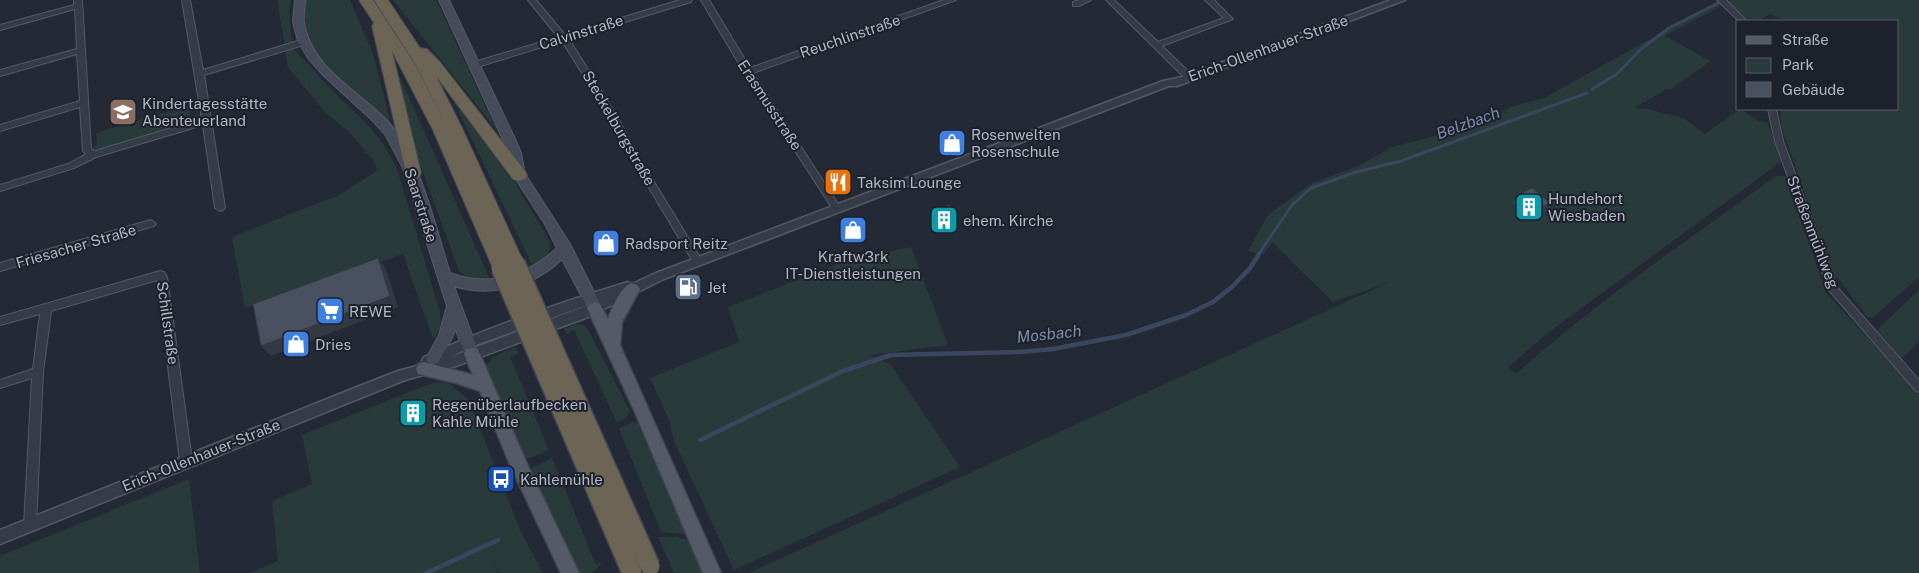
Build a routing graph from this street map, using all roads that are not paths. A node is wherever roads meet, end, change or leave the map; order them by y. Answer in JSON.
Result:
{"nodes":[{"id":1,"x":186,"y":0,"type":"edge"},
{"id":2,"x":300,"y":0,"type":"edge"},
{"id":3,"x":366,"y":0,"type":"edge"},
{"id":4,"x":444,"y":0,"type":"edge"},
{"id":5,"x":532,"y":0,"type":"edge"},
{"id":6,"x":688,"y":0,"type":"edge"},
{"id":7,"x":705,"y":0,"type":"edge"},
{"id":8,"x":952,"y":0,"type":"edge"},
{"id":9,"x":1087,"y":0,"type":"edge"},
{"id":10,"x":1110,"y":0,"type":"edge"},
{"id":11,"x":1209,"y":0,"type":"edge"},
{"id":12,"x":1400,"y":0,"type":"edge"},
{"id":13,"x":1723,"y":2,"type":"edge"},
{"id":14,"x":78,"y":3,"type":"edge"},
{"id":15,"x":1387,"y":3,"type":"edge"},
{"id":16,"x":1076,"y":4,"type":"dead end"},
{"id":17,"x":378,"y":7,"type":"edge"},
{"id":18,"x":1742,"y":20,"type":"edge"},
{"id":19,"x":0,"y":28,"type":"edge"},
{"id":20,"x":563,"y":37,"type":"junction"},
{"id":21,"x":407,"y":38,"type":"junction"},
{"id":22,"x":304,"y":42,"type":"junction"},
{"id":23,"x":1157,"y":45,"type":"junction"},
{"id":24,"x":80,"y":51,"type":"junction"},
{"id":25,"x":474,"y":64,"type":"junction"},
{"id":26,"x":748,"y":72,"type":"junction"},
{"id":27,"x":0,"y":74,"type":"edge"},
{"id":28,"x":200,"y":74,"type":"junction"},
{"id":29,"x":1184,"y":79,"type":"junction"},
{"id":30,"x":84,"y":103,"type":"junction"},
{"id":31,"x":1772,"y":110,"type":"edge"},
{"id":32,"x":207,"y":121,"type":"junction"},
{"id":33,"x":0,"y":128,"type":"edge"},
{"id":34,"x":94,"y":154,"type":"junction"},
{"id":35,"x":413,"y":173,"type":"junction"},
{"id":36,"x":519,"y":175,"type":"junction"},
{"id":37,"x":0,"y":188,"type":"edge"},
{"id":38,"x":220,"y":208,"type":"dead end"},
{"id":39,"x":837,"y":209,"type":"junction"},
{"id":40,"x":151,"y":224,"type":"dead end"},
{"id":41,"x":565,"y":248,"type":"junction"},
{"id":42,"x":698,"y":262,"type":"junction"},
{"id":43,"x":508,"y":266,"type":"junction"},
{"id":44,"x":0,"y":267,"type":"edge"},
{"id":45,"x":444,"y":276,"type":"junction"},
{"id":46,"x":639,"y":285,"type":"junction"},
{"id":47,"x":592,"y":303,"type":"junction"},
{"id":48,"x":454,"y":307,"type":"junction"},
{"id":49,"x":46,"y":308,"type":"junction"},
{"id":50,"x":0,"y":321,"type":"edge"},
{"id":51,"x":470,"y":348,"type":"junction"},
{"id":52,"x":614,"y":351,"type":"junction"},
{"id":53,"x":428,"y":364,"type":"junction"},
{"id":54,"x":38,"y":372,"type":"junction"},
{"id":55,"x":0,"y":384,"type":"edge"},
{"id":56,"x":485,"y":386,"type":"junction"},
{"id":57,"x":1919,"y":387,"type":"edge"},
{"id":58,"x":186,"y":461,"type":"junction"},
{"id":59,"x":30,"y":525,"type":"junction"},
{"id":60,"x":0,"y":537,"type":"edge"},
{"id":61,"x":645,"y":571,"type":"edge"},
{"id":62,"x":570,"y":573,"type":"edge"},
{"id":63,"x":712,"y":573,"type":"edge"}],
"edges":[{"from":1,"to":28,"type":"street"},
{"from":2,"to":22,"type":"main road","name":"Saarstraße"},
{"from":3,"to":17,"type":"highway"},
{"from":4,"to":25,"type":"main road"},
{"from":5,"to":20,"type":"street","name":"Steckelburgstraße"},
{"from":6,"to":20,"type":"street","name":"Calvinstraße"},
{"from":7,"to":26,"type":"street","name":"Erasmusstraße"},
{"from":8,"to":26,"type":"street","name":"Reuchlinstraße"},
{"from":9,"to":16,"type":"street"},
{"from":10,"to":23,"type":"street"},
{"from":11,"to":23,"type":"street"},
{"from":12,"to":15,"type":"street","name":"Erich-Ollenhauer-Straße"},
{"from":13,"to":18,"type":"street"},
{"from":14,"to":19,"type":"street"},
{"from":14,"to":24,"type":"street"},
{"from":15,"to":29,"type":"street","name":"Erich-Ollenhauer-Straße"},
{"from":17,"to":21,"type":"highway"},
{"from":17,"to":35,"type":"highway"},
{"from":17,"to":43,"type":"highway"},
{"from":20,"to":25,"type":"street","name":"Calvinstraße"},
{"from":20,"to":42,"type":"street","name":"Steckelburgstraße"},
{"from":21,"to":36,"type":"highway"},
{"from":21,"to":43,"type":"highway"},
{"from":22,"to":28,"type":"street"},
{"from":22,"to":35,"type":"main road","name":"Saarstraße"},
{"from":23,"to":29,"type":"street"},
{"from":24,"to":27,"type":"street"},
{"from":24,"to":30,"type":"street"},
{"from":25,"to":36,"type":"main road"},
{"from":26,"to":39,"type":"street","name":"Erasmusstraße"},
{"from":28,"to":32,"type":"street"},
{"from":29,"to":39,"type":"street","name":"Erich-Ollenhauer-Straße"},
{"from":30,"to":33,"type":"street"},
{"from":30,"to":34,"type":"street"},
{"from":31,"to":57,"type":"street","name":"Straßenmühlweg"},
{"from":32,"to":34,"type":"street"},
{"from":32,"to":38,"type":"street"},
{"from":34,"to":37,"type":"street"},
{"from":35,"to":45,"type":"main road","name":"Saarstraße"},
{"from":36,"to":41,"type":"main road"},
{"from":39,"to":42,"type":"street","name":"Erich-Ollenhauer-Straße"},
{"from":40,"to":44,"type":"street","name":"Friesacher Straße"},
{"from":41,"to":45,"type":"main road"},
{"from":41,"to":47,"type":"main road"},
{"from":42,"to":46,"type":"street","name":"Erich-Ollenhauer-Straße"},
{"from":43,"to":61,"type":"highway","bridge":true},
{"from":45,"to":48,"type":"main road","name":"Saarstraße"},
{"from":46,"to":47,"type":"street","name":"Erich-Ollenhauer-Straße"},
{"from":46,"to":52,"type":"main road"},
{"from":47,"to":51,"type":"street","name":"Erich-Ollenhauer-Straße"},
{"from":47,"to":52,"type":"main road"},
{"from":48,"to":51,"type":"main road","name":"Saarstraße"},
{"from":48,"to":53,"type":"main road"},
{"from":49,"to":50,"type":"street","name":"Schillstraße"},
{"from":49,"to":54,"type":"street"},
{"from":49,"to":58,"type":"street","name":"Schillstraße"},
{"from":51,"to":53,"type":"street","name":"Erich-Ollenhauer-Straße"},
{"from":51,"to":56,"type":"main road"},
{"from":52,"to":63,"type":"main road"},
{"from":53,"to":56,"type":"main road"},
{"from":53,"to":58,"type":"street","name":"Erich-Ollenhauer-Straße"},
{"from":54,"to":55,"type":"street"},
{"from":54,"to":59,"type":"street"},
{"from":56,"to":62,"type":"main road"},
{"from":58,"to":59,"type":"street","name":"Erich-Ollenhauer-Straße"},
{"from":59,"to":60,"type":"street","name":"Erich-Ollenhauer-Straße"}]}
